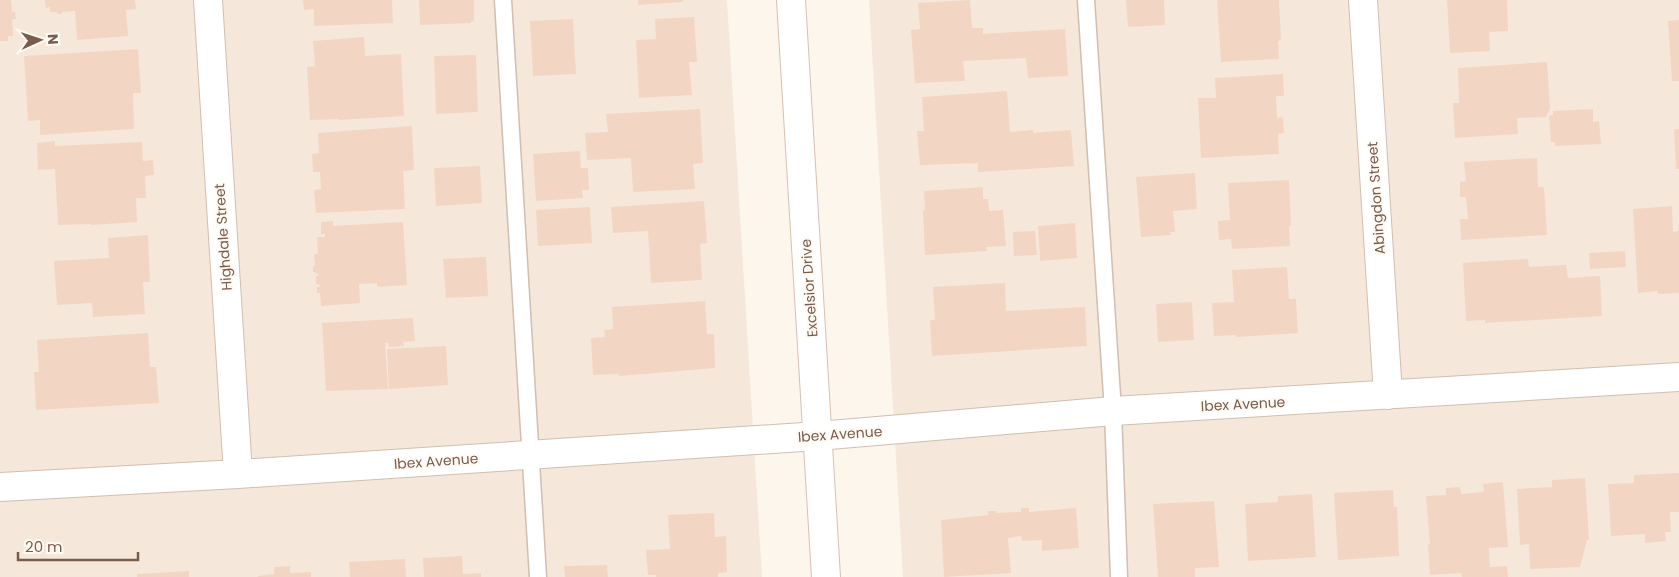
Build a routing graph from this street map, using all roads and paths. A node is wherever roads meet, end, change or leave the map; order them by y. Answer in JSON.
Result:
{"nodes":[{"id":1,"x":208,"y":0,"type":"edge"},
{"id":2,"x":503,"y":0,"type":"edge"},
{"id":3,"x":791,"y":0,"type":"edge"},
{"id":4,"x":1086,"y":0,"type":"edge"},
{"id":5,"x":1364,"y":0,"type":"edge"},
{"id":6,"x":1679,"y":377,"type":"edge"},
{"id":7,"x":1388,"y":395,"type":"junction"},
{"id":8,"x":1113,"y":411,"type":"junction"},
{"id":9,"x":818,"y":436,"type":"junction"},
{"id":10,"x":532,"y":455,"type":"junction"},
{"id":11,"x":238,"y":474,"type":"junction"},
{"id":12,"x":0,"y":487,"type":"edge"},
{"id":13,"x":538,"y":577,"type":"edge"},
{"id":14,"x":826,"y":577,"type":"edge"},
{"id":15,"x":1119,"y":577,"type":"edge"}],
"edges":[{"from":1,"to":11,"type":"street","name":"Highdale Street"},
{"from":2,"to":10,"type":"lane"},
{"from":3,"to":9,"type":"street","name":"Excelsior Drive"},
{"from":4,"to":8,"type":"lane"},
{"from":5,"to":7,"type":"street","name":"Abingdon Street"},
{"from":6,"to":7,"type":"street","name":"Ibex Avenue"},
{"from":7,"to":8,"type":"street","name":"Ibex Avenue"},
{"from":8,"to":9,"type":"street","name":"Ibex Avenue"},
{"from":8,"to":15,"type":"lane"},
{"from":9,"to":10,"type":"street","name":"Ibex Avenue"},
{"from":9,"to":14,"type":"street","name":"Excelsior Drive"},
{"from":10,"to":11,"type":"street","name":"Ibex Avenue"},
{"from":10,"to":13,"type":"lane"},
{"from":11,"to":12,"type":"street","name":"Ibex Avenue"}]}
